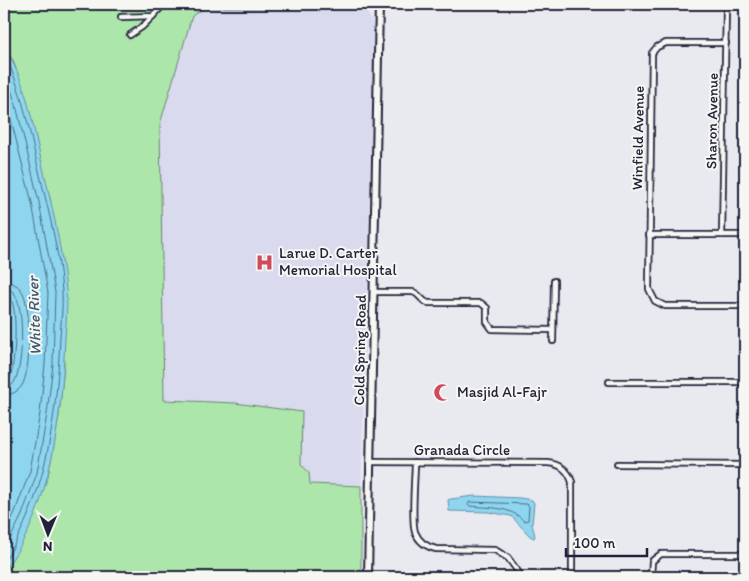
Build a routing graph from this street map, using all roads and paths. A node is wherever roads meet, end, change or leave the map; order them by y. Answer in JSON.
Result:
{"nodes":[{"id":1,"x":164,"y":4,"type":"edge"},
{"id":2,"x":379,"y":4,"type":"edge"},
{"id":3,"x":726,"y":8,"type":"dead end"},
{"id":4,"x":152,"y":16,"type":"junction"},
{"id":5,"x":121,"y":17,"type":"dead end"},
{"id":6,"x":130,"y":34,"type":"dead end"},
{"id":7,"x":726,"y":43,"type":"junction"},
{"id":8,"x":649,"y":235,"type":"junction"},
{"id":9,"x":722,"y":235,"type":"junction"},
{"id":10,"x":745,"y":235,"type":"edge"},
{"id":11,"x":554,"y":281,"type":"dead end"},
{"id":12,"x":374,"y":292,"type":"junction"},
{"id":13,"x":745,"y":306,"type":"edge"},
{"id":14,"x":554,"y":330,"type":"junction"},
{"id":15,"x":553,"y":341,"type":"dead end"},
{"id":16,"x":609,"y":382,"type":"dead end"},
{"id":17,"x":745,"y":382,"type":"edge"},
{"id":18,"x":370,"y":462,"type":"junction"},
{"id":19,"x":415,"y":462,"type":"junction"},
{"id":20,"x":617,"y":464,"type":"dead end"},
{"id":21,"x":745,"y":465,"type":"edge"},
{"id":22,"x":745,"y":554,"type":"edge"},
{"id":23,"x":368,"y":577,"type":"edge"},
{"id":24,"x":522,"y":577,"type":"edge"},
{"id":25,"x":572,"y":577,"type":"edge"},
{"id":26,"x":651,"y":577,"type":"edge"}],
"edges":[{"from":1,"to":4,"type":"street"},
{"from":2,"to":12,"type":"street","name":"Cold Spring Road"},
{"from":3,"to":7,"type":"street","name":"Sharon Avenue"},
{"from":4,"to":5,"type":"street"},
{"from":4,"to":6,"type":"street"},
{"from":7,"to":8,"type":"street","name":"Winfield Avenue"},
{"from":7,"to":9,"type":"street","name":"Sharon Avenue"},
{"from":8,"to":9,"type":"street"},
{"from":8,"to":13,"type":"street","name":"Winfield Avenue"},
{"from":9,"to":10,"type":"street"},
{"from":11,"to":14,"type":"street"},
{"from":12,"to":14,"type":"street"},
{"from":12,"to":18,"type":"street","name":"Cold Spring Road"},
{"from":14,"to":15,"type":"street"},
{"from":16,"to":17,"type":"street"},
{"from":18,"to":19,"type":"street","name":"Granada Circle"},
{"from":18,"to":23,"type":"street","name":"Cold Spring Road"},
{"from":19,"to":24,"type":"street"},
{"from":19,"to":25,"type":"street","name":"Granada Circle"},
{"from":20,"to":21,"type":"street"},
{"from":22,"to":26,"type":"street"}]}
